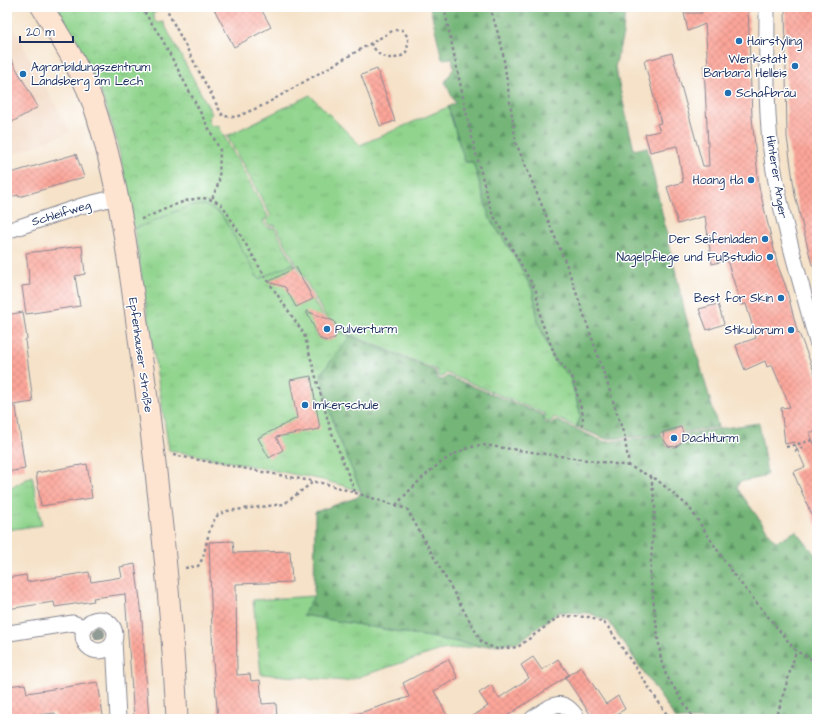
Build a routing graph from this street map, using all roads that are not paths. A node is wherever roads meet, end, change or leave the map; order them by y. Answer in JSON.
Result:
{"nodes":[{"id":1,"x":42,"y":7,"type":"edge"},
{"id":2,"x":767,"y":7,"type":"edge"},
{"id":3,"x":117,"y":197,"type":"junction"},
{"id":4,"x":7,"y":231,"type":"edge"},
{"id":5,"x":817,"y":342,"type":"edge"},
{"id":6,"x":84,"y":627,"type":"junction"},
{"id":7,"x":9,"y":633,"type":"dead end"},
{"id":8,"x":114,"y":640,"type":"junction"},
{"id":9,"x":118,"y":719,"type":"edge"},
{"id":10,"x":177,"y":719,"type":"edge"},
{"id":11,"x":532,"y":719,"type":"edge"},
{"id":12,"x":578,"y":719,"type":"edge"}],
"edges":[{"from":1,"to":3,"type":"main road","name":"Epfenhauser Straße"},
{"from":2,"to":5,"type":"street","name":"Hinterer Anger"},
{"from":3,"to":4,"type":"street","name":"Schleifweg"},
{"from":3,"to":10,"type":"main road","name":"Epfenhauser Straße"},
{"from":6,"to":7,"type":"street"},
{"from":6,"to":8,"type":"street"},
{"from":6,"to":8,"type":"street"},
{"from":8,"to":9,"type":"street"},
{"from":11,"to":12,"type":"street"}]}
